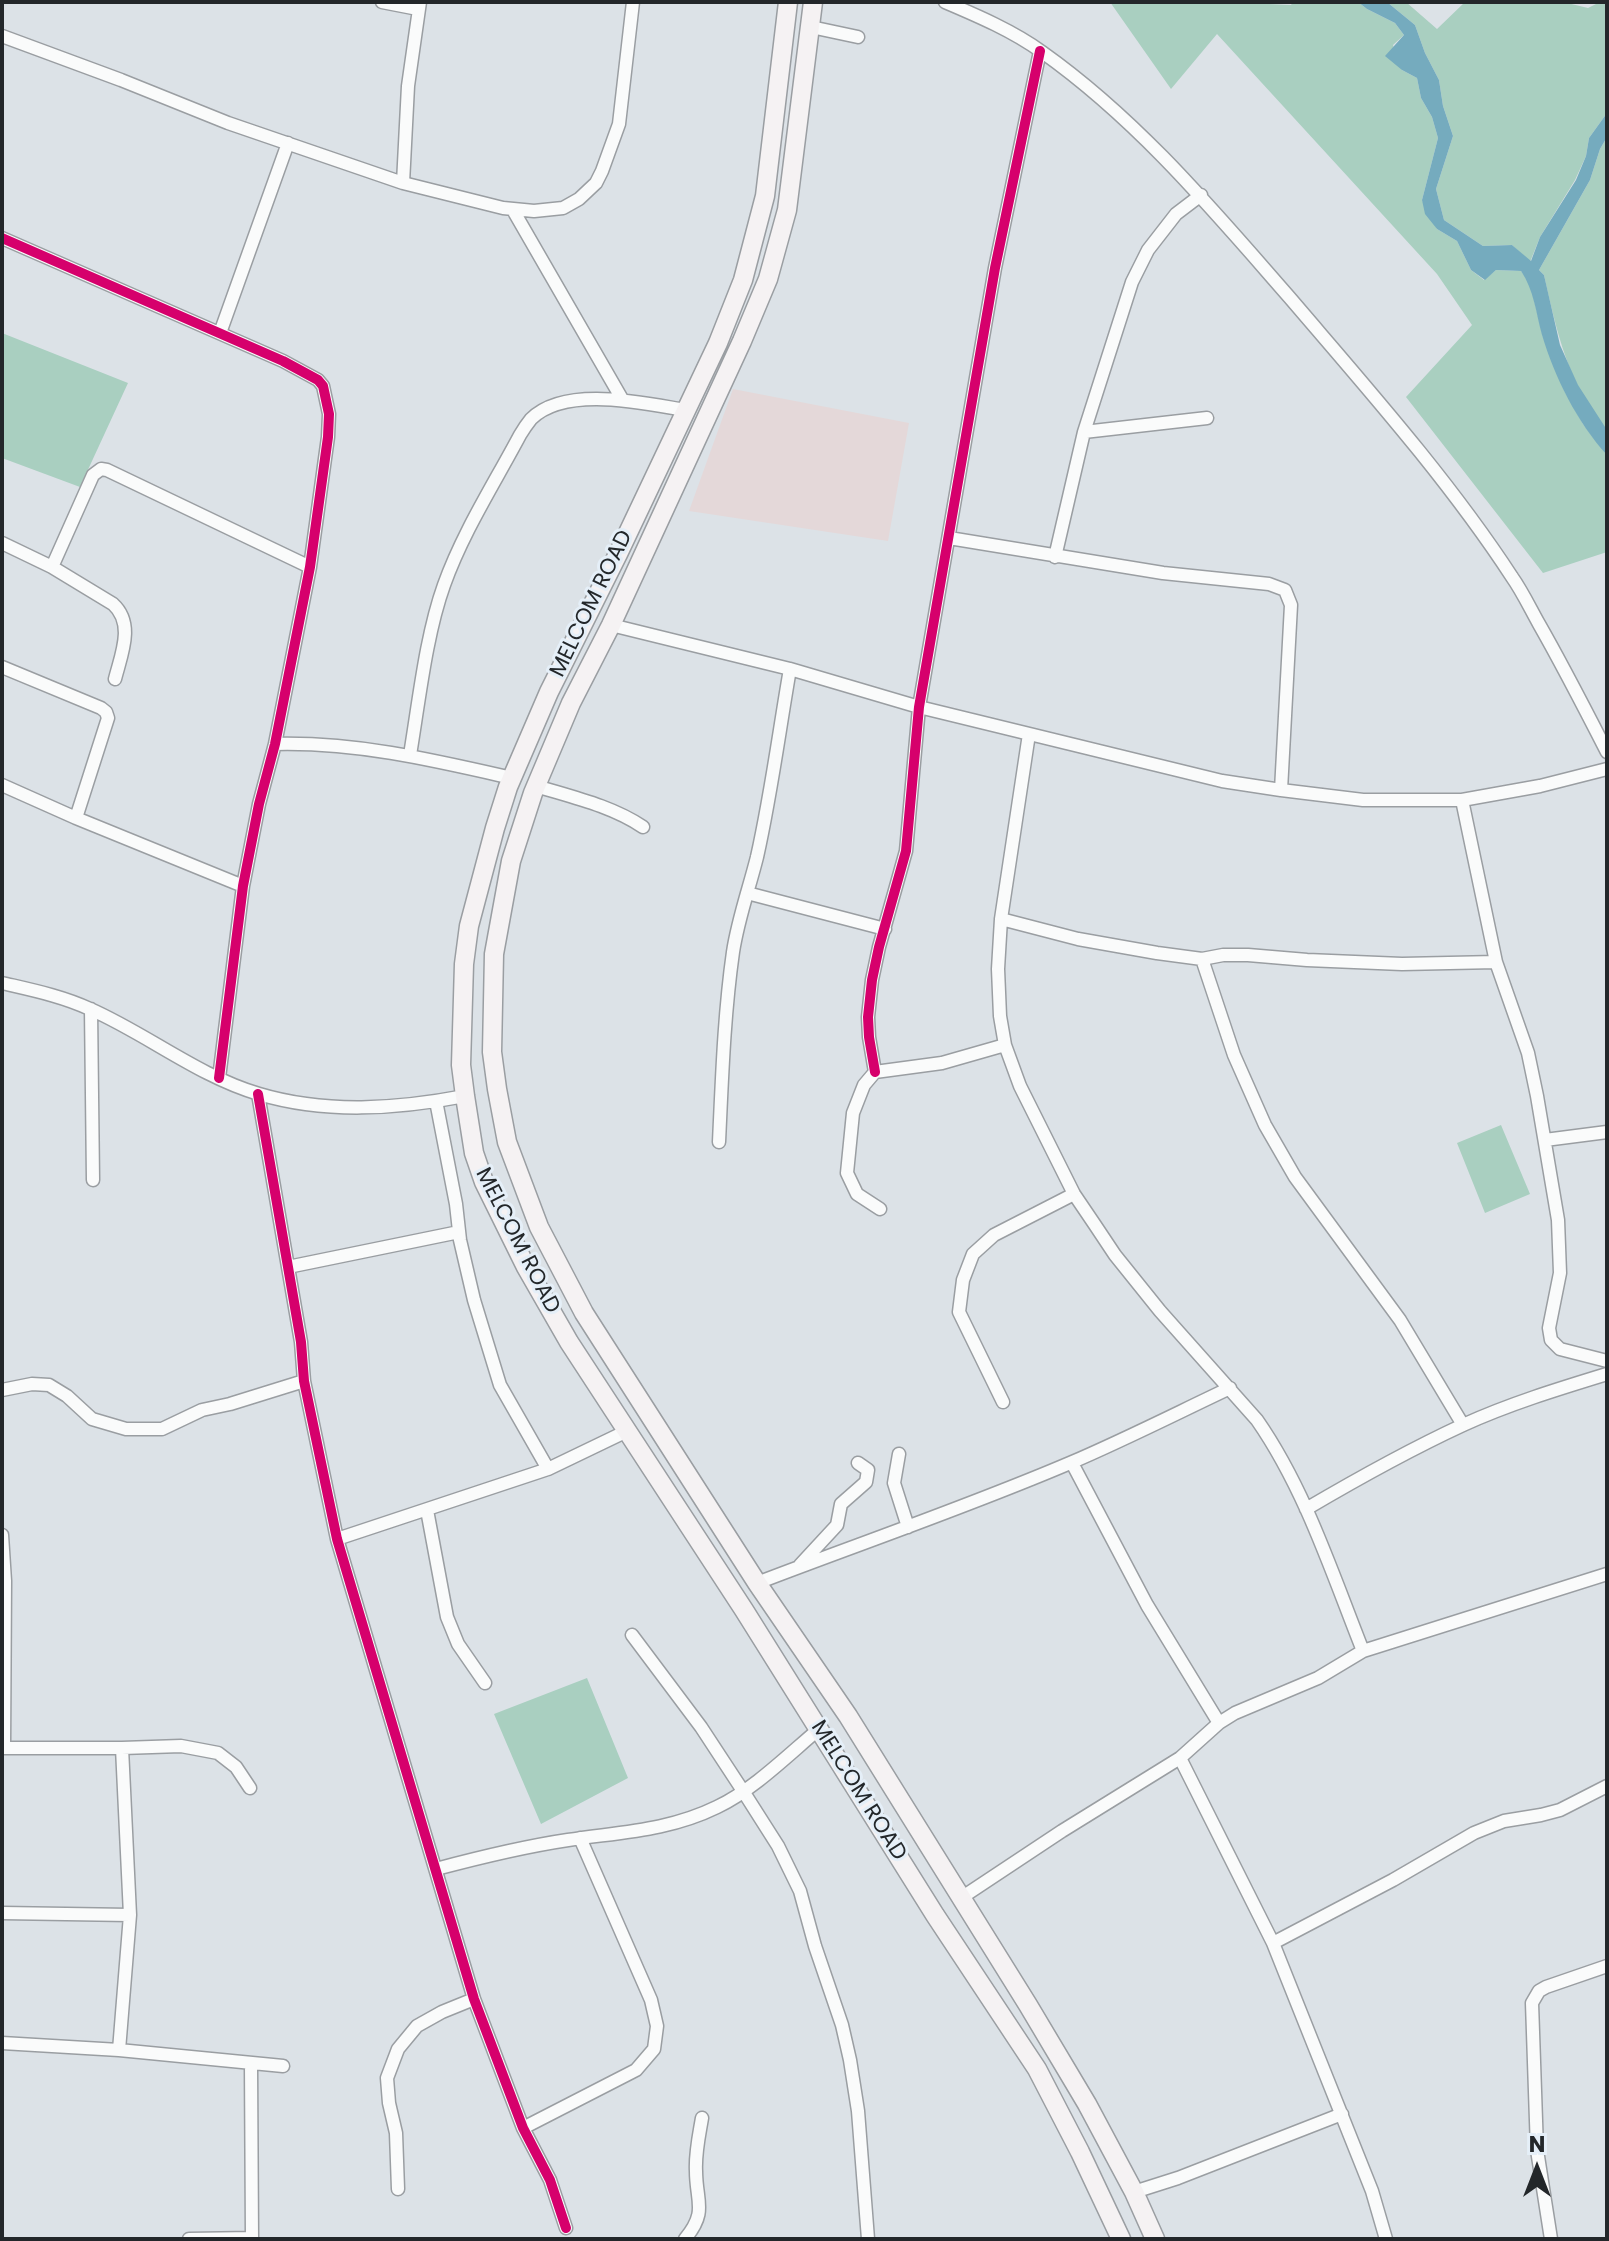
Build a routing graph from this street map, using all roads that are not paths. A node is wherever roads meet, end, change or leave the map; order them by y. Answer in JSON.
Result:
{"nodes":[{"id":1,"x":382,"y":2,"type":"edge"},
{"id":2,"x":633,"y":2,"type":"edge"},
{"id":3,"x":788,"y":2,"type":"edge"},
{"id":4,"x":813,"y":2,"type":"edge"},
{"id":5,"x":945,"y":2,"type":"edge"},
{"id":6,"x":419,"y":6,"type":"edge"},
{"id":7,"x":811,"y":27,"type":"junction"},
{"id":8,"x":2,"y":36,"type":"edge"},
{"id":9,"x":858,"y":37,"type":"dead end"},
{"id":10,"x":1040,"y":51,"type":"junction"},
{"id":11,"x":288,"y":143,"type":"junction"},
{"id":12,"x":403,"y":183,"type":"junction"},
{"id":13,"x":1201,"y":195,"type":"junction"},
{"id":14,"x":513,"y":210,"type":"junction"},
{"id":15,"x":2,"y":238,"type":"edge"},
{"id":16,"x":220,"y":333,"type":"junction"},
{"id":17,"x":622,"y":399,"type":"junction"},
{"id":18,"x":685,"y":410,"type":"junction"},
{"id":19,"x":1207,"y":418,"type":"dead end"},
{"id":20,"x":1084,"y":432,"type":"junction"},
{"id":21,"x":949,"y":538,"type":"junction"},
{"id":22,"x":2,"y":543,"type":"edge"},
{"id":23,"x":1055,"y":557,"type":"junction"},
{"id":24,"x":52,"y":567,"type":"junction"},
{"id":25,"x":310,"y":567,"type":"junction"},
{"id":26,"x":588,"y":614,"type":"junction"},
{"id":27,"x":611,"y":625,"type":"junction"},
{"id":28,"x":2,"y":667,"type":"edge"},
{"id":29,"x":790,"y":669,"type":"junction"},
{"id":30,"x":115,"y":679,"type":"dead end"},
{"id":31,"x":919,"y":707,"type":"junction"},
{"id":32,"x":1029,"y":734,"type":"junction"},
{"id":33,"x":275,"y":744,"type":"junction"},
{"id":34,"x":1607,"y":752,"type":"edge"},
{"id":35,"x":410,"y":755,"type":"junction"},
{"id":36,"x":1607,"y":769,"type":"edge"},
{"id":37,"x":512,"y":778,"type":"junction"},
{"id":38,"x":2,"y":785,"type":"edge"},
{"id":39,"x":536,"y":786,"type":"junction"},
{"id":40,"x":1281,"y":790,"type":"junction"},
{"id":41,"x":1462,"y":800,"type":"junction"},
{"id":42,"x":76,"y":818,"type":"junction"},
{"id":43,"x":643,"y":827,"type":"dead end"},
{"id":44,"x":243,"y":886,"type":"junction"},
{"id":45,"x":747,"y":893,"type":"junction"},
{"id":46,"x":1001,"y":919,"type":"junction"},
{"id":47,"x":885,"y":929,"type":"junction"},
{"id":48,"x":1202,"y":959,"type":"junction"},
{"id":49,"x":1496,"y":962,"type":"junction"},
{"id":50,"x":2,"y":983,"type":"edge"},
{"id":51,"x":91,"y":1009,"type":"junction"},
{"id":52,"x":1005,"y":1045,"type":"junction"},
{"id":53,"x":875,"y":1072,"type":"junction"},
{"id":54,"x":219,"y":1078,"type":"junction"},
{"id":55,"x":497,"y":1089,"type":"junction"},
{"id":56,"x":258,"y":1094,"type":"junction"},
{"id":57,"x":465,"y":1096,"type":"junction"},
{"id":58,"x":436,"y":1101,"type":"junction"},
{"id":59,"x":1607,"y":1132,"type":"edge"},
{"id":60,"x":1545,"y":1140,"type":"junction"},
{"id":61,"x":719,"y":1142,"type":"dead end"},
{"id":62,"x":93,"y":1180,"type":"dead end"},
{"id":63,"x":1074,"y":1194,"type":"junction"},
{"id":64,"x":880,"y":1209,"type":"dead end"},
{"id":65,"x":459,"y":1232,"type":"junction"},
{"id":66,"x":288,"y":1267,"type":"junction"},
{"id":67,"x":1607,"y":1361,"type":"edge"},
{"id":68,"x":1607,"y":1374,"type":"edge"},
{"id":69,"x":304,"y":1381,"type":"junction"},
{"id":70,"x":1230,"y":1388,"type":"junction"},
{"id":71,"x":2,"y":1390,"type":"edge"},
{"id":72,"x":1003,"y":1402,"type":"dead end"},
{"id":73,"x":1463,"y":1425,"type":"junction"},
{"id":74,"x":627,"y":1431,"type":"junction"},
{"id":75,"x":899,"y":1454,"type":"dead end"},
{"id":76,"x":858,"y":1463,"type":"dead end"},
{"id":77,"x":1072,"y":1463,"type":"junction"},
{"id":78,"x":548,"y":1469,"type":"junction"},
{"id":79,"x":1306,"y":1509,"type":"junction"},
{"id":80,"x":427,"y":1510,"type":"junction"},
{"id":81,"x":908,"y":1527,"type":"junction"},
{"id":82,"x":2,"y":1535,"type":"edge"},
{"id":83,"x":337,"y":1539,"type":"junction"},
{"id":84,"x":798,"y":1567,"type":"junction"},
{"id":85,"x":1606,"y":1578,"type":"edge"},
{"id":86,"x":4,"y":1581,"type":"edge"},
{"id":87,"x":757,"y":1583,"type":"junction"},
{"id":88,"x":632,"y":1635,"type":"dead end"},
{"id":89,"x":1363,"y":1651,"type":"junction"},
{"id":90,"x":485,"y":1683,"type":"dead end"},
{"id":91,"x":1219,"y":1723,"type":"junction"},
{"id":92,"x":819,"y":1729,"type":"junction"},
{"id":93,"x":3,"y":1748,"type":"edge"},
{"id":94,"x":122,"y":1748,"type":"junction"},
{"id":95,"x":1180,"y":1758,"type":"junction"},
{"id":96,"x":1607,"y":1786,"type":"edge"},
{"id":97,"x":250,"y":1788,"type":"dead end"},
{"id":98,"x":743,"y":1791,"type":"junction"},
{"id":99,"x":580,"y":1838,"type":"junction"},
{"id":100,"x":436,"y":1869,"type":"junction"},
{"id":101,"x":961,"y":1898,"type":"junction"},
{"id":102,"x":2,"y":1913,"type":"edge"},
{"id":103,"x":130,"y":1915,"type":"junction"},
{"id":104,"x":935,"y":1915,"type":"junction"},
{"id":105,"x":1273,"y":1943,"type":"junction"},
{"id":106,"x":1607,"y":1966,"type":"edge"},
{"id":107,"x":474,"y":1999,"type":"junction"},
{"id":108,"x":2,"y":2043,"type":"edge"},
{"id":109,"x":119,"y":2050,"type":"junction"},
{"id":110,"x":251,"y":2064,"type":"junction"},
{"id":111,"x":283,"y":2066,"type":"dead end"},
{"id":112,"x":1342,"y":2114,"type":"junction"},
{"id":113,"x":702,"y":2118,"type":"dead end"},
{"id":114,"x":523,"y":2128,"type":"junction"},
{"id":115,"x":398,"y":2189,"type":"dead end"},
{"id":116,"x":1134,"y":2192,"type":"junction"},
{"id":117,"x":566,"y":2228,"type":"dead end"},
{"id":118,"x":189,"y":2239,"type":"edge"},
{"id":119,"x":252,"y":2239,"type":"edge"},
{"id":120,"x":685,"y":2239,"type":"edge"},
{"id":121,"x":868,"y":2239,"type":"edge"},
{"id":122,"x":1121,"y":2239,"type":"edge"},
{"id":123,"x":1155,"y":2239,"type":"edge"},
{"id":124,"x":1386,"y":2239,"type":"edge"},
{"id":125,"x":1551,"y":2239,"type":"edge"}],
"edges":[{"from":1,"to":6,"type":"street"},
{"from":2,"to":14,"type":"street"},
{"from":3,"to":18,"type":"main road","name":"MELCOM ROAD"},
{"from":4,"to":7,"type":"main road"},
{"from":5,"to":10,"type":"street"},
{"from":6,"to":12,"type":"street"},
{"from":7,"to":9,"type":"street"},
{"from":7,"to":27,"type":"main road"},
{"from":8,"to":11,"type":"street"},
{"from":10,"to":13,"type":"street"},
{"from":10,"to":21,"type":"street"},
{"from":11,"to":12,"type":"street"},
{"from":11,"to":16,"type":"street"},
{"from":12,"to":14,"type":"street"},
{"from":13,"to":20,"type":"street"},
{"from":13,"to":34,"type":"street"},
{"from":14,"to":17,"type":"street"},
{"from":15,"to":16,"type":"street"},
{"from":16,"to":25,"type":"street"},
{"from":17,"to":18,"type":"street"},
{"from":17,"to":35,"type":"street"},
{"from":18,"to":26,"type":"main road","name":"MELCOM ROAD"},
{"from":19,"to":20,"type":"street"},
{"from":20,"to":23,"type":"street"},
{"from":21,"to":23,"type":"street"},
{"from":21,"to":31,"type":"street"},
{"from":22,"to":24,"type":"street"},
{"from":23,"to":40,"type":"street"},
{"from":24,"to":25,"type":"street"},
{"from":24,"to":30,"type":"street"},
{"from":25,"to":33,"type":"street"},
{"from":26,"to":27,"type":"main road"},
{"from":26,"to":37,"type":"main road","name":"MELCOM ROAD"},
{"from":27,"to":29,"type":"street"},
{"from":27,"to":39,"type":"main road"},
{"from":28,"to":42,"type":"street"},
{"from":29,"to":31,"type":"street"},
{"from":29,"to":45,"type":"street"},
{"from":31,"to":32,"type":"street"},
{"from":31,"to":47,"type":"street"},
{"from":32,"to":40,"type":"street"},
{"from":32,"to":46,"type":"street"},
{"from":33,"to":35,"type":"street"},
{"from":33,"to":44,"type":"street"},
{"from":35,"to":37,"type":"street"},
{"from":36,"to":41,"type":"street"},
{"from":37,"to":57,"type":"main road","name":"MELCOM ROAD"},
{"from":38,"to":42,"type":"street"},
{"from":39,"to":43,"type":"street"},
{"from":39,"to":55,"type":"main road"},
{"from":40,"to":41,"type":"street"},
{"from":41,"to":49,"type":"street"},
{"from":42,"to":44,"type":"street"},
{"from":44,"to":54,"type":"street"},
{"from":45,"to":47,"type":"street"},
{"from":45,"to":61,"type":"street"},
{"from":46,"to":48,"type":"street"},
{"from":46,"to":52,"type":"street"},
{"from":47,"to":53,"type":"street"},
{"from":48,"to":49,"type":"street"},
{"from":48,"to":73,"type":"street"},
{"from":49,"to":60,"type":"street"},
{"from":50,"to":51,"type":"street"},
{"from":51,"to":54,"type":"street"},
{"from":51,"to":62,"type":"street"},
{"from":52,"to":53,"type":"street"},
{"from":52,"to":63,"type":"street"},
{"from":53,"to":64,"type":"street"},
{"from":54,"to":56,"type":"street"},
{"from":55,"to":57,"type":"main road"},
{"from":55,"to":87,"type":"main road"},
{"from":56,"to":58,"type":"street"},
{"from":56,"to":66,"type":"street"},
{"from":57,"to":58,"type":"street"},
{"from":57,"to":74,"type":"main road","name":"MELCOM ROAD"},
{"from":58,"to":65,"type":"street"},
{"from":59,"to":60,"type":"street"},
{"from":60,"to":67,"type":"street"},
{"from":63,"to":70,"type":"street"},
{"from":63,"to":72,"type":"street"},
{"from":65,"to":66,"type":"street"},
{"from":65,"to":78,"type":"street"},
{"from":66,"to":69,"type":"street"},
{"from":68,"to":73,"type":"street"},
{"from":69,"to":71,"type":"street"},
{"from":69,"to":83,"type":"street"},
{"from":70,"to":77,"type":"street"},
{"from":70,"to":79,"type":"street"},
{"from":73,"to":79,"type":"street"},
{"from":74,"to":78,"type":"street"},
{"from":74,"to":92,"type":"main road","name":"MELCOM ROAD"},
{"from":75,"to":81,"type":"street"},
{"from":76,"to":84,"type":"street"},
{"from":77,"to":81,"type":"street"},
{"from":77,"to":91,"type":"street"},
{"from":78,"to":80,"type":"street"},
{"from":79,"to":89,"type":"street"},
{"from":80,"to":83,"type":"street"},
{"from":80,"to":90,"type":"street"},
{"from":81,"to":84,"type":"street"},
{"from":82,"to":86,"type":"street"},
{"from":83,"to":100,"type":"street"},
{"from":84,"to":87,"type":"street"},
{"from":85,"to":89,"type":"street"},
{"from":86,"to":93,"type":"street"},
{"from":87,"to":101,"type":"main road"},
{"from":88,"to":98,"type":"street"},
{"from":89,"to":91,"type":"street"},
{"from":91,"to":95,"type":"street"},
{"from":92,"to":98,"type":"street"},
{"from":92,"to":104,"type":"main road","name":"MELCOM ROAD"},
{"from":93,"to":94,"type":"street"},
{"from":94,"to":97,"type":"street"},
{"from":94,"to":103,"type":"street"},
{"from":95,"to":101,"type":"street"},
{"from":95,"to":105,"type":"street"},
{"from":96,"to":105,"type":"street"},
{"from":98,"to":99,"type":"street"},
{"from":98,"to":121,"type":"street"},
{"from":99,"to":100,"type":"street"},
{"from":99,"to":114,"type":"street"},
{"from":100,"to":107,"type":"street"},
{"from":101,"to":104,"type":"main road"},
{"from":101,"to":116,"type":"main road"},
{"from":102,"to":103,"type":"street"},
{"from":103,"to":109,"type":"street"},
{"from":104,"to":122,"type":"main road","name":"MELCOM ROAD"},
{"from":105,"to":112,"type":"street"},
{"from":106,"to":125,"type":"street"},
{"from":107,"to":114,"type":"street"},
{"from":107,"to":115,"type":"street"},
{"from":108,"to":109,"type":"street"},
{"from":109,"to":110,"type":"street"},
{"from":110,"to":111,"type":"street"},
{"from":110,"to":119,"type":"street"},
{"from":112,"to":116,"type":"street"},
{"from":112,"to":124,"type":"street"},
{"from":113,"to":120,"type":"street"},
{"from":114,"to":117,"type":"street"},
{"from":116,"to":123,"type":"main road"},
{"from":118,"to":119,"type":"street"}]}
